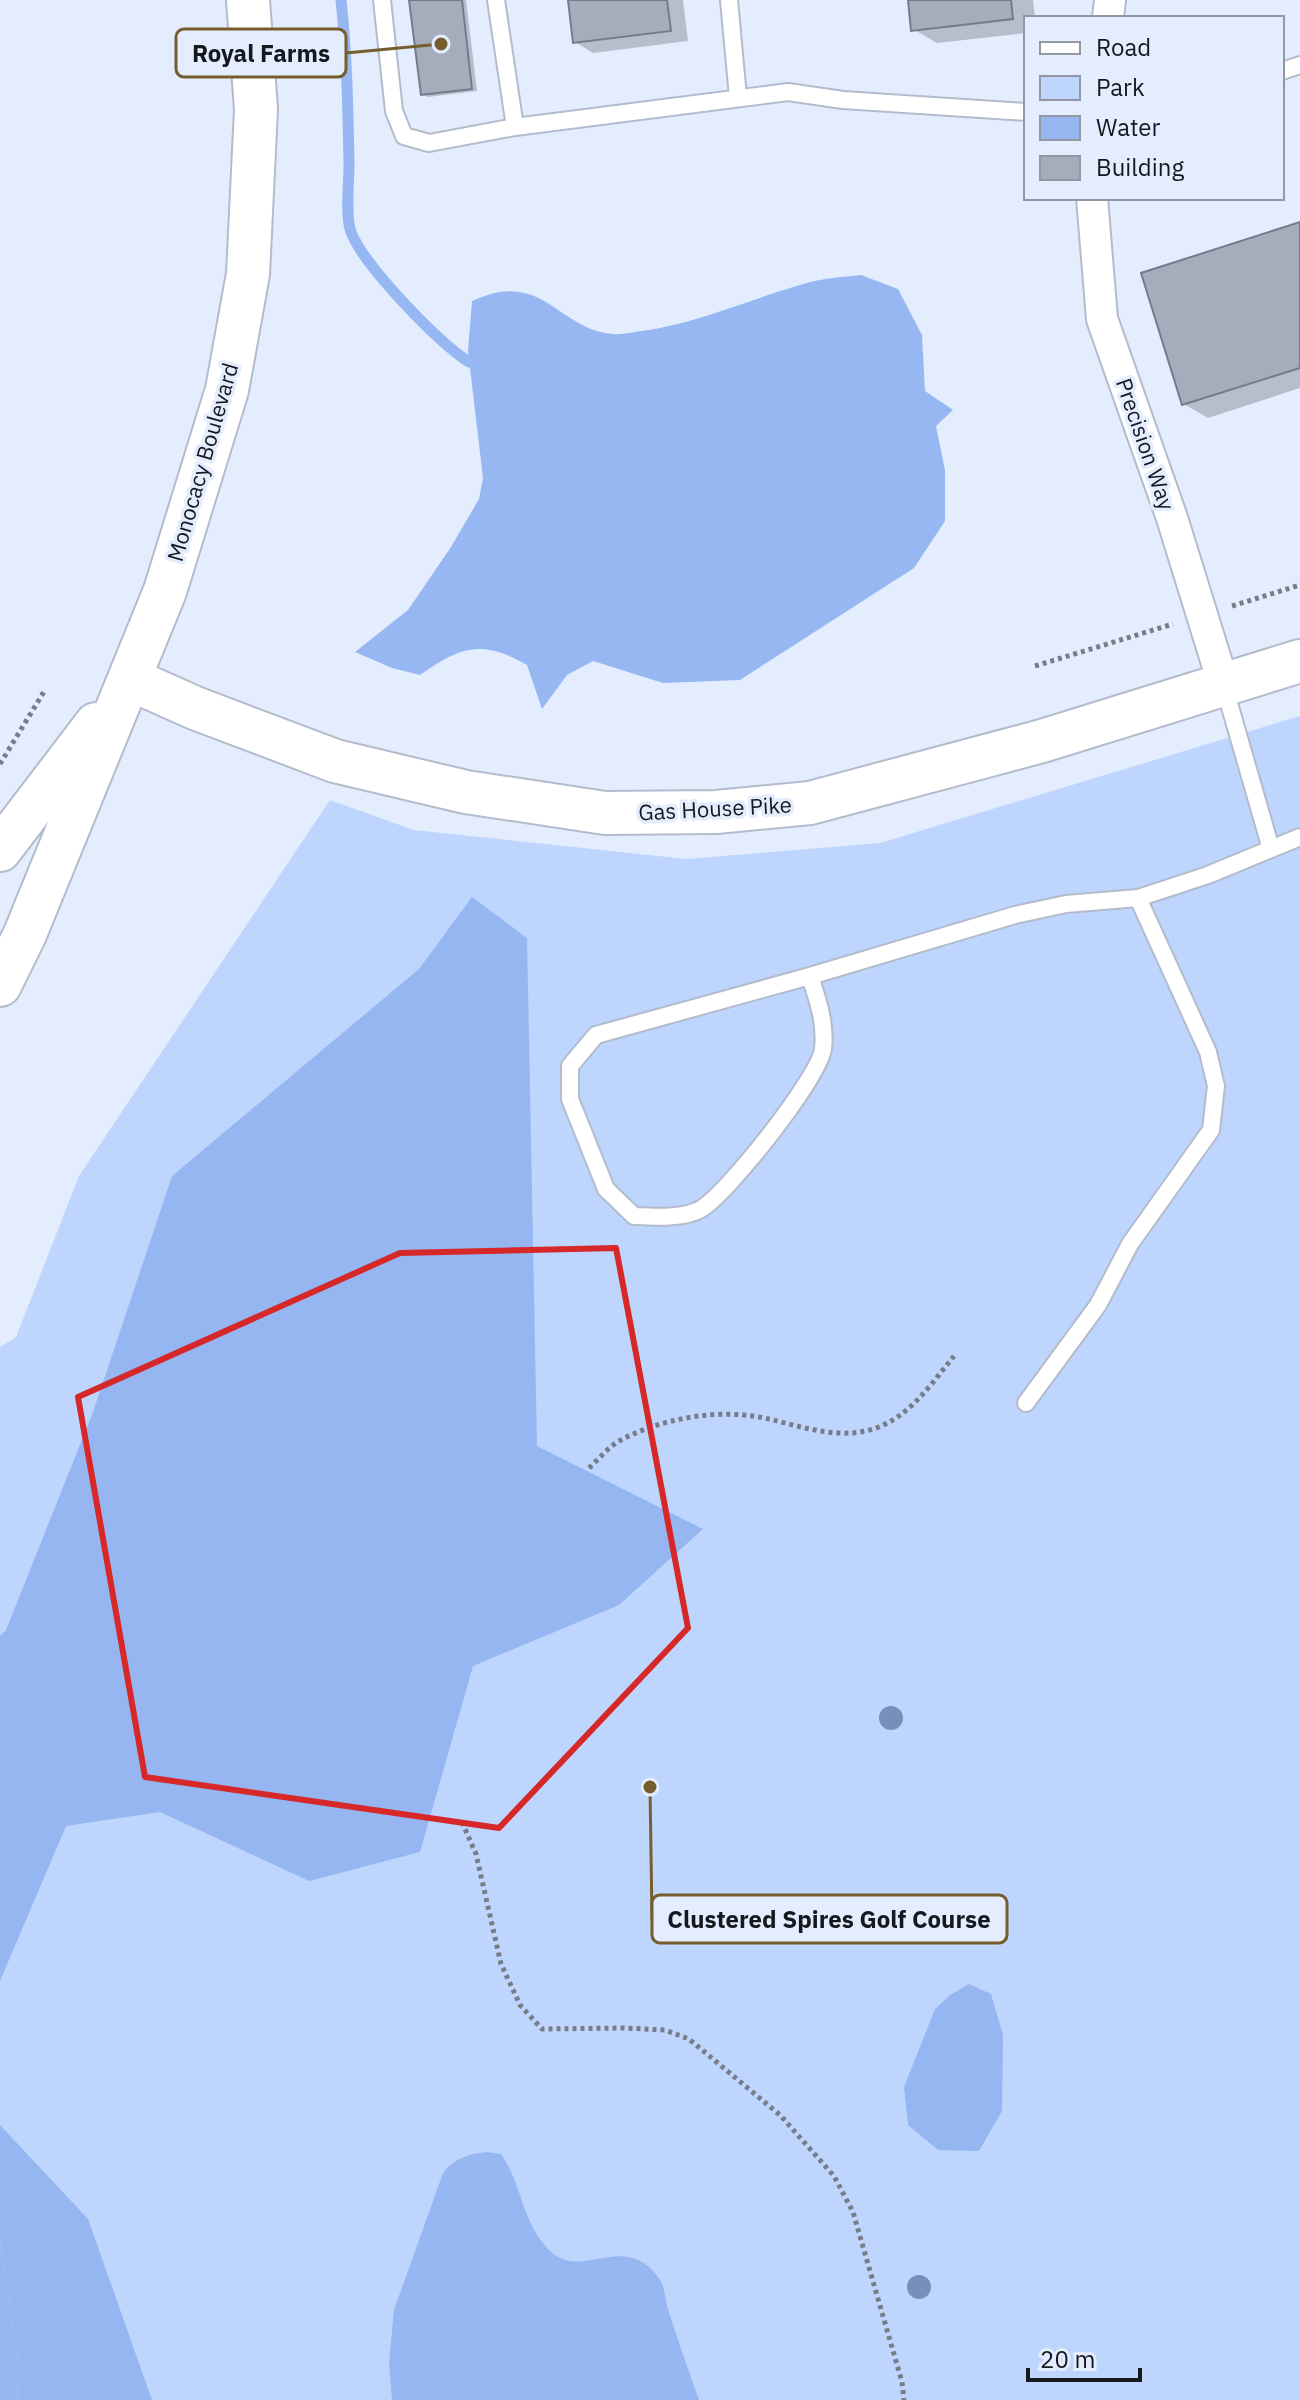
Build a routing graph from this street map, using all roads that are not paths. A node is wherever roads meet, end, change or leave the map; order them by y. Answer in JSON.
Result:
{"nodes":[{"id":1,"x":248,"y":0,"type":"edge"},
{"id":2,"x":382,"y":0,"type":"edge"},
{"id":3,"x":496,"y":0,"type":"edge"},
{"id":4,"x":729,"y":0,"type":"edge"},
{"id":5,"x":738,"y":97,"type":"junction"},
{"id":6,"x":1024,"y":112,"type":"edge"},
{"id":7,"x":515,"y":127,"type":"junction"},
{"id":8,"x":1092,"y":200,"type":"edge"},
{"id":9,"x":1300,"y":661,"type":"edge"},
{"id":10,"x":130,"y":679,"type":"junction"},
{"id":11,"x":1224,"y":686,"type":"junction"},
{"id":12,"x":1300,"y":837,"type":"edge"},
{"id":13,"x":1271,"y":849,"type":"junction"},
{"id":14,"x":0,"y":850,"type":"edge"},
{"id":15,"x":1138,"y":898,"type":"junction"},
{"id":16,"x":810,"y":976,"type":"junction"},
{"id":17,"x":0,"y":985,"type":"edge"},
{"id":18,"x":1026,"y":1403,"type":"dead end"}],
"edges":[{"from":1,"to":10,"type":"main road","name":"Monocacy Boulevard"},
{"from":2,"to":7,"type":"lane"},
{"from":3,"to":7,"type":"lane"},
{"from":4,"to":5,"type":"lane"},
{"from":5,"to":6,"type":"lane"},
{"from":5,"to":7,"type":"lane"},
{"from":8,"to":11,"type":"street","name":"Precision Way"},
{"from":9,"to":11,"type":"main road","name":"Gas House Pike"},
{"from":10,"to":11,"type":"main road","name":"Gas House Pike"},
{"from":10,"to":14,"type":"main road","name":"Monocacy Boulevard"},
{"from":10,"to":17,"type":"main road","name":"Monocacy Boulevard"},
{"from":11,"to":13,"type":"lane"},
{"from":12,"to":13,"type":"lane"},
{"from":13,"to":15,"type":"lane"},
{"from":15,"to":16,"type":"lane"},
{"from":15,"to":18,"type":"lane"},
{"from":16,"to":16,"type":"lane"}]}
